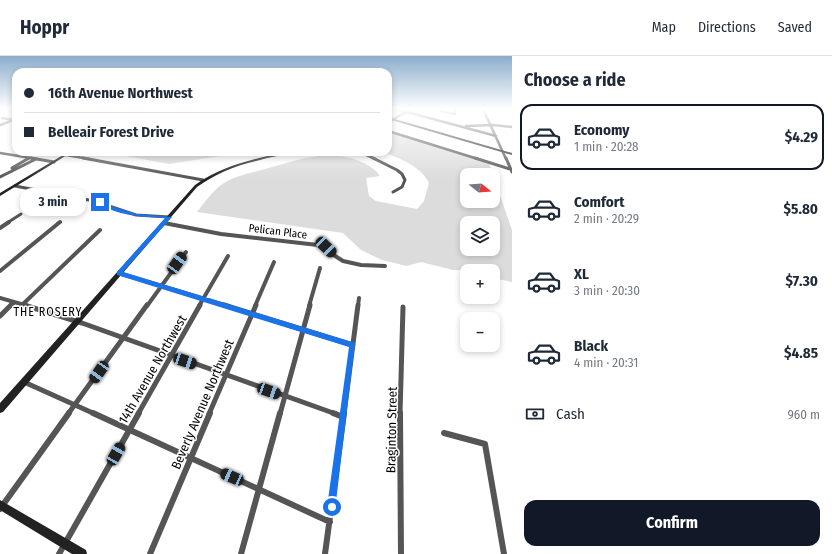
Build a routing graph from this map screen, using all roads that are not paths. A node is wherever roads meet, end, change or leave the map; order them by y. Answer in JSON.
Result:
{"nodes":[{"id":1,"x":392,"y":132,"type":"edge"},
{"id":2,"x":436,"y":132,"type":"edge"},
{"id":3,"x":482,"y":132,"type":"edge"},
{"id":4,"x":494,"y":132,"type":"edge"},
{"id":5,"x":496,"y":136,"type":"junction"},
{"id":6,"x":502,"y":151,"type":"junction"},
{"id":7,"x":0,"y":153,"type":"edge"},
{"id":8,"x":8,"y":154,"type":"junction"},
{"id":9,"x":512,"y":154,"type":"edge"},
{"id":10,"x":12,"y":155,"type":"edge"},
{"id":11,"x":19,"y":156,"type":"edge"},
{"id":12,"x":63,"y":156,"type":"edge"},
{"id":13,"x":83,"y":156,"type":"edge"},
{"id":14,"x":273,"y":156,"type":"edge"},
{"id":15,"x":368,"y":156,"type":"edge"},
{"id":16,"x":0,"y":158,"type":"edge"},
{"id":17,"x":30,"y":158,"type":"junction"},
{"id":18,"x":36,"y":159,"type":"junction"},
{"id":19,"x":54,"y":162,"type":"junction"},
{"id":20,"x":510,"y":169,"type":"junction"},
{"id":21,"x":512,"y":172,"type":"edge"},
{"id":22,"x":0,"y":174,"type":"edge"},
{"id":23,"x":0,"y":177,"type":"edge"},
{"id":24,"x":203,"y":180,"type":"junction"},
{"id":25,"x":16,"y":186,"type":"junction"},
{"id":26,"x":393,"y":192,"type":"dead end"},
{"id":27,"x":0,"y":196,"type":"edge"},
{"id":28,"x":21,"y":214,"type":"dead end"},
{"id":29,"x":169,"y":217,"type":"junction"},
{"id":30,"x":60,"y":222,"type":"dead end"},
{"id":31,"x":164,"y":223,"type":"junction"},
{"id":32,"x":0,"y":228,"type":"edge"},
{"id":33,"x":100,"y":230,"type":"dead end"},
{"id":34,"x":186,"y":252,"type":"dead end"},
{"id":35,"x":228,"y":256,"type":"dead end"},
{"id":36,"x":274,"y":262,"type":"dead end"},
{"id":37,"x":385,"y":266,"type":"dead end"},
{"id":38,"x":320,"y":268,"type":"dead end"},
{"id":39,"x":0,"y":271,"type":"edge"},
{"id":40,"x":119,"y":273,"type":"junction"},
{"id":41,"x":161,"y":286,"type":"junction"},
{"id":42,"x":0,"y":298,"type":"edge"},
{"id":43,"x":359,"y":298,"type":"dead end"},
{"id":44,"x":204,"y":299,"type":"junction"},
{"id":45,"x":14,"y":303,"type":"junction"},
{"id":46,"x":21,"y":306,"type":"junction"},
{"id":47,"x":403,"y":307,"type":"dead end"},
{"id":48,"x":251,"y":314,"type":"junction"},
{"id":49,"x":0,"y":316,"type":"edge"},
{"id":50,"x":77,"y":321,"type":"junction"},
{"id":51,"x":302,"y":330,"type":"junction"},
{"id":52,"x":123,"y":338,"type":"junction"},
{"id":53,"x":353,"y":345,"type":"junction"},
{"id":54,"x":172,"y":357,"type":"junction"},
{"id":55,"x":225,"y":375,"type":"junction"},
{"id":56,"x":24,"y":382,"type":"junction"},
{"id":57,"x":283,"y":397,"type":"junction"},
{"id":58,"x":75,"y":406,"type":"junction"},
{"id":59,"x":0,"y":409,"type":"edge"},
{"id":60,"x":343,"y":417,"type":"junction"},
{"id":61,"x":130,"y":431,"type":"junction"},
{"id":62,"x":444,"y":432,"type":"dead end"},
{"id":63,"x":191,"y":459,"type":"junction"},
{"id":64,"x":259,"y":489,"type":"junction"},
{"id":65,"x":1,"y":507,"type":"edge"},
{"id":66,"x":330,"y":522,"type":"junction"},
{"id":67,"x":65,"y":544,"type":"junction"},
{"id":68,"x":59,"y":554,"type":"edge"},
{"id":69,"x":82,"y":554,"type":"edge"},
{"id":70,"x":150,"y":554,"type":"edge"},
{"id":71,"x":241,"y":554,"type":"edge"},
{"id":72,"x":325,"y":554,"type":"edge"},
{"id":73,"x":401,"y":554,"type":"edge"},
{"id":74,"x":504,"y":554,"type":"edge"}],
"edges":[{"from":1,"to":20,"type":"street"},
{"from":2,"to":6,"type":"street"},
{"from":3,"to":5,"type":"street"},
{"from":4,"to":5,"type":"street"},
{"from":5,"to":6,"type":"street"},
{"from":6,"to":9,"type":"street"},
{"from":6,"to":20,"type":"street"},
{"from":7,"to":8,"type":"street"},
{"from":8,"to":10,"type":"street"},
{"from":8,"to":16,"type":"street"},
{"from":11,"to":17,"type":"street"},
{"from":12,"to":19,"type":"street"},
{"from":13,"to":24,"type":"street"},
{"from":14,"to":24,"type":"street"},
{"from":15,"to":26,"type":"street"},
{"from":17,"to":18,"type":"street"},
{"from":17,"to":22,"type":"street"},
{"from":18,"to":19,"type":"street"},
{"from":18,"to":23,"type":"street"},
{"from":19,"to":25,"type":"street"},
{"from":20,"to":21,"type":"street"},
{"from":24,"to":29,"type":"street"},
{"from":25,"to":27,"type":"street"},
{"from":25,"to":29,"type":"street"},
{"from":28,"to":32,"type":"street"},
{"from":29,"to":31,"type":"street"},
{"from":30,"to":39,"type":"street"},
{"from":31,"to":37,"type":"street","name":"Pelican Place"},
{"from":31,"to":40,"type":"street"},
{"from":33,"to":46,"type":"street"},
{"from":34,"to":41,"type":"street"},
{"from":35,"to":44,"type":"street","name":"14th Avenue Northwest"},
{"from":36,"to":48,"type":"street","name":"Beverly Avenue Northwest"},
{"from":38,"to":51,"type":"street"},
{"from":40,"to":41,"type":"street"},
{"from":40,"to":50,"type":"street"},
{"from":41,"to":44,"type":"street"},
{"from":41,"to":52,"type":"street"},
{"from":42,"to":45,"type":"street"},
{"from":43,"to":53,"type":"street"},
{"from":44,"to":48,"type":"street"},
{"from":44,"to":54,"type":"street","name":"14th Avenue Northwest"},
{"from":45,"to":46,"type":"street"},
{"from":45,"to":49,"type":"street"},
{"from":46,"to":50,"type":"street"},
{"from":47,"to":73,"type":"street","name":"Braginton Street"},
{"from":48,"to":51,"type":"street"},
{"from":48,"to":55,"type":"street","name":"Beverly Avenue Northwest"},
{"from":50,"to":52,"type":"street"},
{"from":50,"to":56,"type":"street"},
{"from":51,"to":53,"type":"street"},
{"from":51,"to":57,"type":"street"},
{"from":52,"to":54,"type":"street"},
{"from":52,"to":58,"type":"street"},
{"from":53,"to":60,"type":"street"},
{"from":54,"to":55,"type":"street"},
{"from":54,"to":61,"type":"street","name":"14th Avenue Northwest"},
{"from":55,"to":57,"type":"street"},
{"from":55,"to":63,"type":"street","name":"Beverly Avenue Northwest"},
{"from":56,"to":58,"type":"street"},
{"from":56,"to":59,"type":"street"},
{"from":57,"to":60,"type":"street"},
{"from":57,"to":64,"type":"street"},
{"from":58,"to":61,"type":"street"},
{"from":58,"to":65,"type":"street"},
{"from":60,"to":66,"type":"street"},
{"from":61,"to":63,"type":"street"},
{"from":61,"to":67,"type":"street","name":"14th Avenue Northwest"},
{"from":62,"to":74,"type":"street"},
{"from":63,"to":64,"type":"street"},
{"from":63,"to":70,"type":"street","name":"Beverly Avenue Northwest"},
{"from":64,"to":66,"type":"street"},
{"from":64,"to":71,"type":"street"},
{"from":65,"to":67,"type":"street"},
{"from":66,"to":72,"type":"street"},
{"from":67,"to":68,"type":"street","name":"14th Avenue Northwest"},
{"from":67,"to":69,"type":"street"}]}
